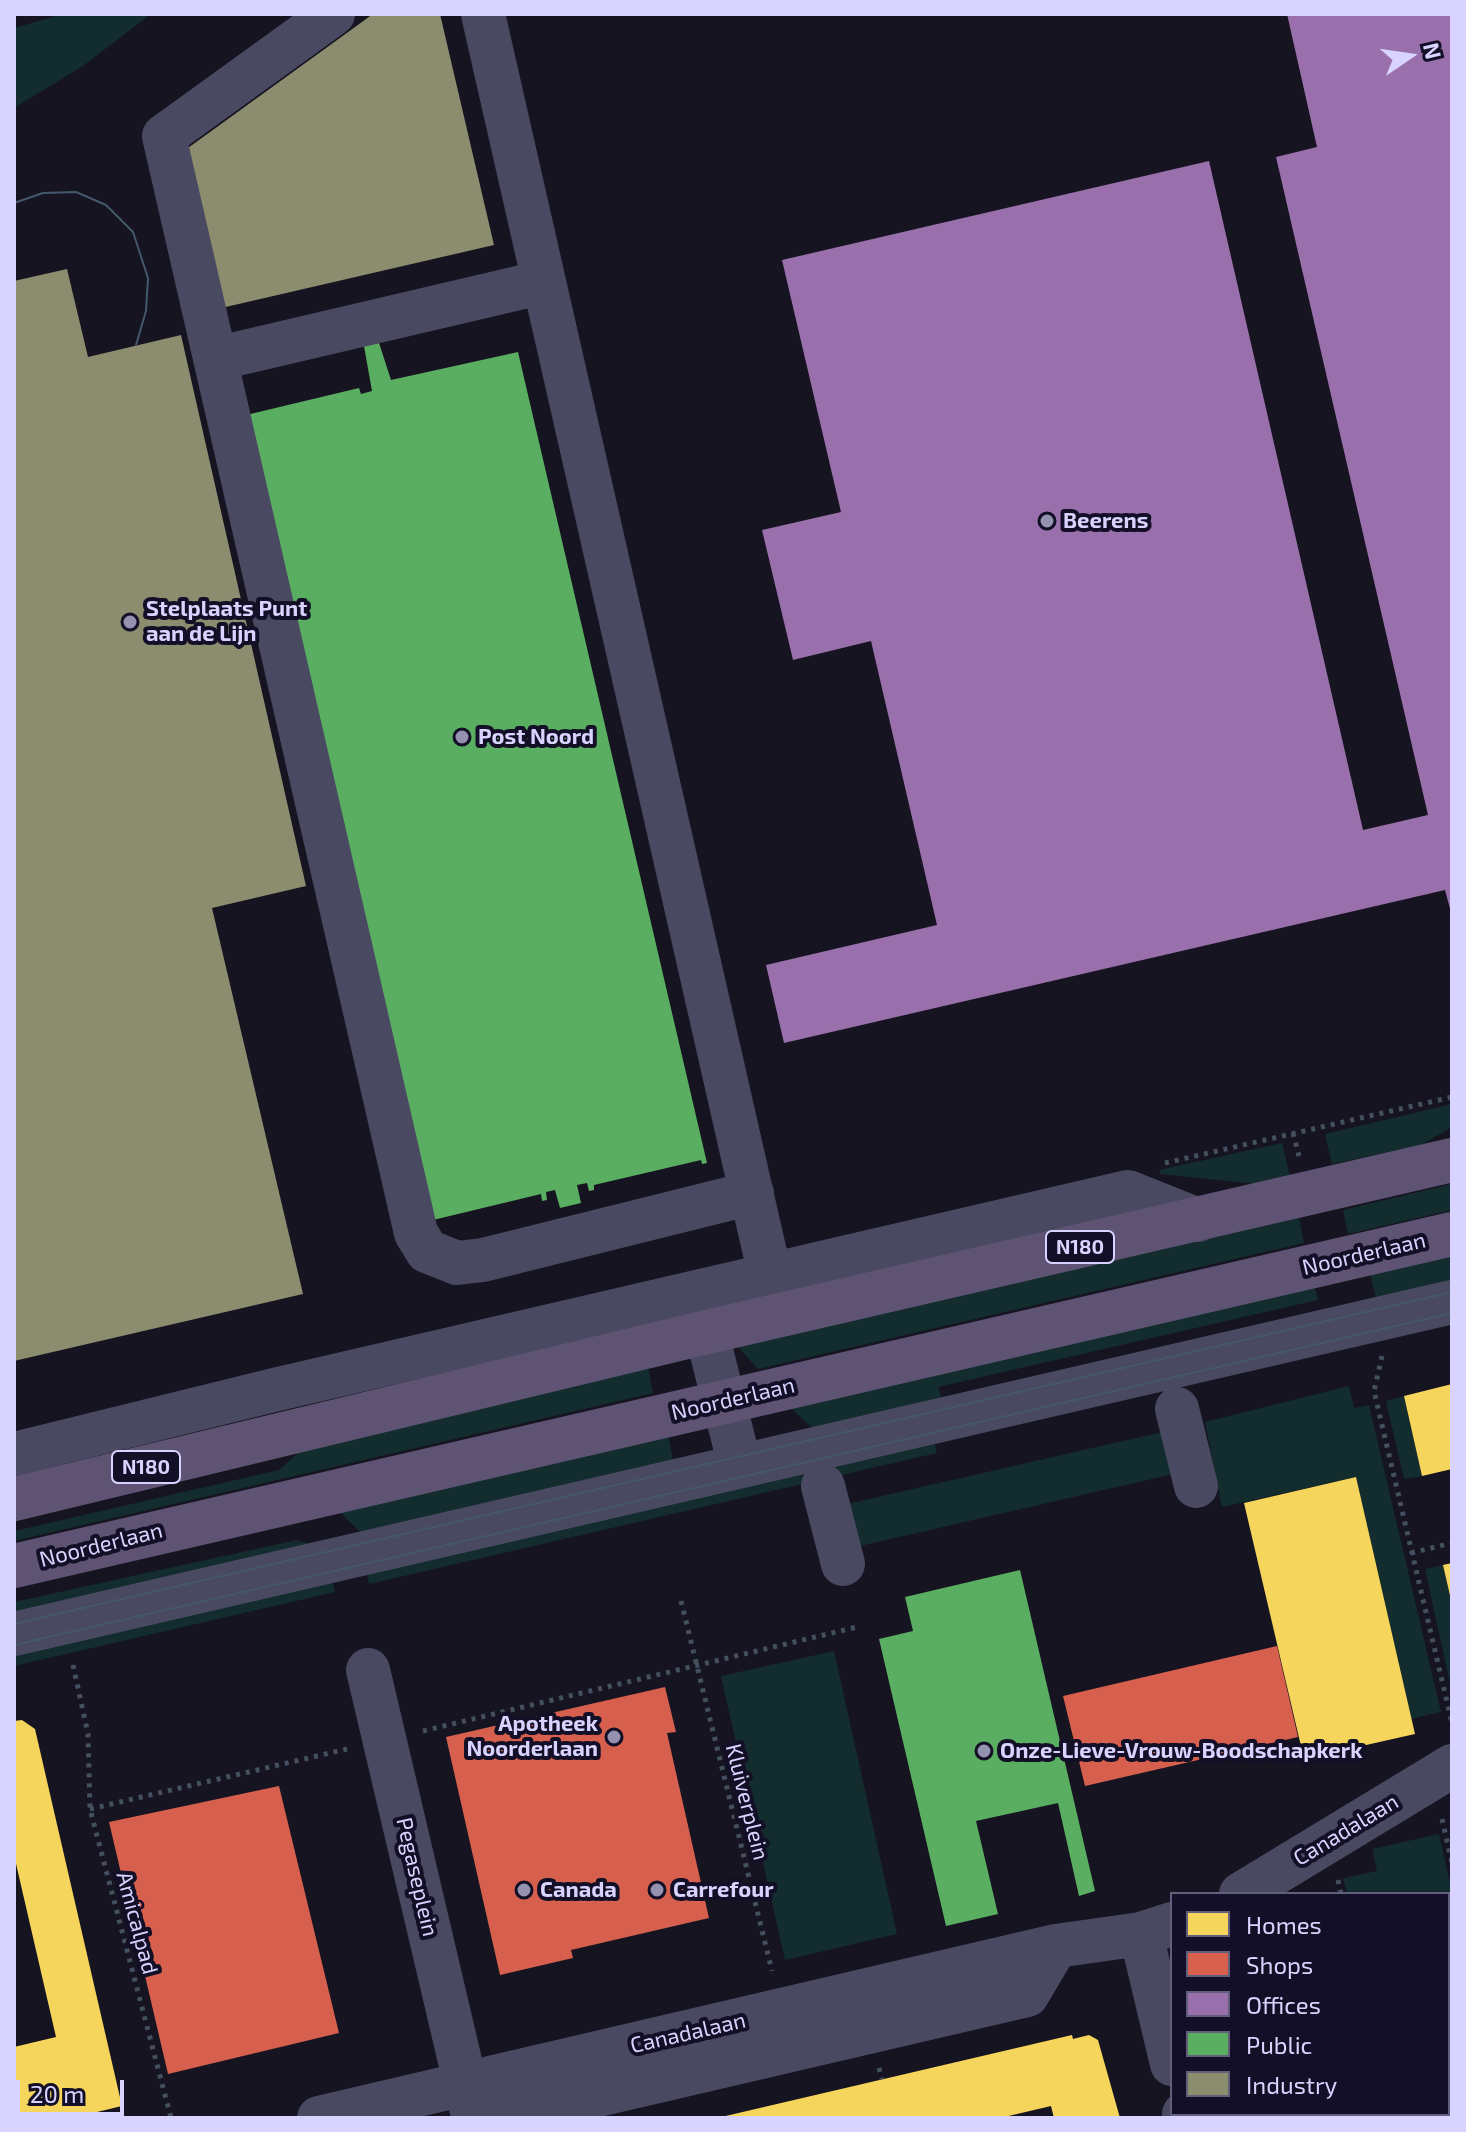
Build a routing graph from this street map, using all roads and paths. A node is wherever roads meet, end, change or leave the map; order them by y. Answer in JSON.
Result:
{"nodes":[{"id":1,"x":333,"y":14,"type":"edge"},
{"id":2,"x":483,"y":14,"type":"edge"},
{"id":3,"x":544,"y":282,"type":"junction"},
{"id":4,"x":215,"y":359,"type":"junction"},
{"id":5,"x":1452,"y":1160,"type":"edge"},
{"id":6,"x":752,"y":1193,"type":"junction"},
{"id":7,"x":1198,"y":1220,"type":"junction"},
{"id":8,"x":1452,"y":1234,"type":"edge"},
{"id":9,"x":770,"y":1275,"type":"junction"},
{"id":10,"x":1452,"y":1302,"type":"edge"},
{"id":11,"x":702,"y":1312,"type":"junction"},
{"id":12,"x":1383,"y":1361,"type":"dead end"},
{"id":13,"x":723,"y":1401,"type":"junction"},
{"id":14,"x":1177,"y":1409,"type":"dead end"},
{"id":15,"x":14,"y":1454,"type":"edge"},
{"id":16,"x":740,"y":1466,"type":"junction"},
{"id":17,"x":823,"y":1486,"type":"dead end"},
{"id":18,"x":1196,"y":1486,"type":"dead end"},
{"id":19,"x":14,"y":1499,"type":"edge"},
{"id":20,"x":1452,"y":1543,"type":"edge"},
{"id":21,"x":1411,"y":1553,"type":"junction"},
{"id":22,"x":843,"y":1564,"type":"dead end"},
{"id":23,"x":14,"y":1566,"type":"edge"},
{"id":24,"x":681,"y":1601,"type":"dead end"},
{"id":25,"x":857,"y":1627,"type":"dead end"},
{"id":26,"x":14,"y":1634,"type":"edge"},
{"id":27,"x":696,"y":1664,"type":"junction"},
{"id":28,"x":73,"y":1665,"type":"dead end"},
{"id":29,"x":368,"y":1670,"type":"dead end"},
{"id":30,"x":1452,"y":1723,"type":"edge"},
{"id":31,"x":385,"y":1740,"type":"junction"},
{"id":32,"x":1452,"y":1766,"type":"edge"},
{"id":33,"x":90,"y":1809,"type":"junction"},
{"id":34,"x":1244,"y":1892,"type":"edge"},
{"id":35,"x":1156,"y":1929,"type":"edge"},
{"id":36,"x":1056,"y":1946,"type":"junction"},
{"id":37,"x":782,"y":2011,"type":"junction"},
{"id":38,"x":1170,"y":2047,"type":"edge"},
{"id":39,"x":470,"y":2101,"type":"edge"},
{"id":40,"x":1392,"y":2116,"type":"edge"},
{"id":41,"x":171,"y":2118,"type":"edge"},
{"id":42,"x":319,"y":2118,"type":"edge"},
{"id":43,"x":499,"y":2118,"type":"edge"},
{"id":44,"x":1380,"y":2118,"type":"edge"}],
"edges":[{"from":1,"to":4,"type":"street"},
{"from":2,"to":3,"type":"street"},
{"from":3,"to":4,"type":"street"},
{"from":3,"to":6,"type":"street"},
{"from":4,"to":6,"type":"street"},
{"from":5,"to":7,"type":"main road","number":"N180"},
{"from":6,"to":9,"type":"street"},
{"from":7,"to":9,"type":"street"},
{"from":7,"to":11,"type":"main road","number":"N180"},
{"from":8,"to":13,"type":"main road","name":"Noorderlaan"},
{"from":9,"to":11,"type":"street"},
{"from":10,"to":16,"type":"street"},
{"from":11,"to":13,"type":"street"},
{"from":11,"to":15,"type":"street"},
{"from":11,"to":19,"type":"main road","number":"N180"},
{"from":12,"to":21,"type":"path"},
{"from":13,"to":16,"type":"street"},
{"from":13,"to":23,"type":"main road","name":"Noorderlaan"},
{"from":14,"to":18,"type":"street"},
{"from":16,"to":26,"type":"street"},
{"from":17,"to":22,"type":"street"},
{"from":20,"to":21,"type":"path"},
{"from":21,"to":30,"type":"path"},
{"from":24,"to":27,"type":"path","name":"Kluiverplein"},
{"from":25,"to":27,"type":"path"},
{"from":27,"to":31,"type":"path"},
{"from":27,"to":37,"type":"path","name":"Kluiverplein"},
{"from":28,"to":33,"type":"path","name":"Amicalpad"},
{"from":29,"to":31,"type":"street","name":"Pegaseplein"},
{"from":31,"to":33,"type":"path"},
{"from":31,"to":39,"type":"street","name":"Pegaseplein"},
{"from":32,"to":34,"type":"street","name":"Canadalaan"},
{"from":33,"to":41,"type":"path","name":"Amicalpad"},
{"from":35,"to":36,"type":"street","name":"Canadalaan"},
{"from":35,"to":38,"type":"street"},
{"from":36,"to":37,"type":"street","name":"Canadalaan"},
{"from":36,"to":43,"type":"street","name":"Canadalaan"},
{"from":37,"to":39,"type":"street","name":"Canadalaan"},
{"from":39,"to":42,"type":"street","name":"Canadalaan"},
{"from":40,"to":44,"type":"path"}]}
